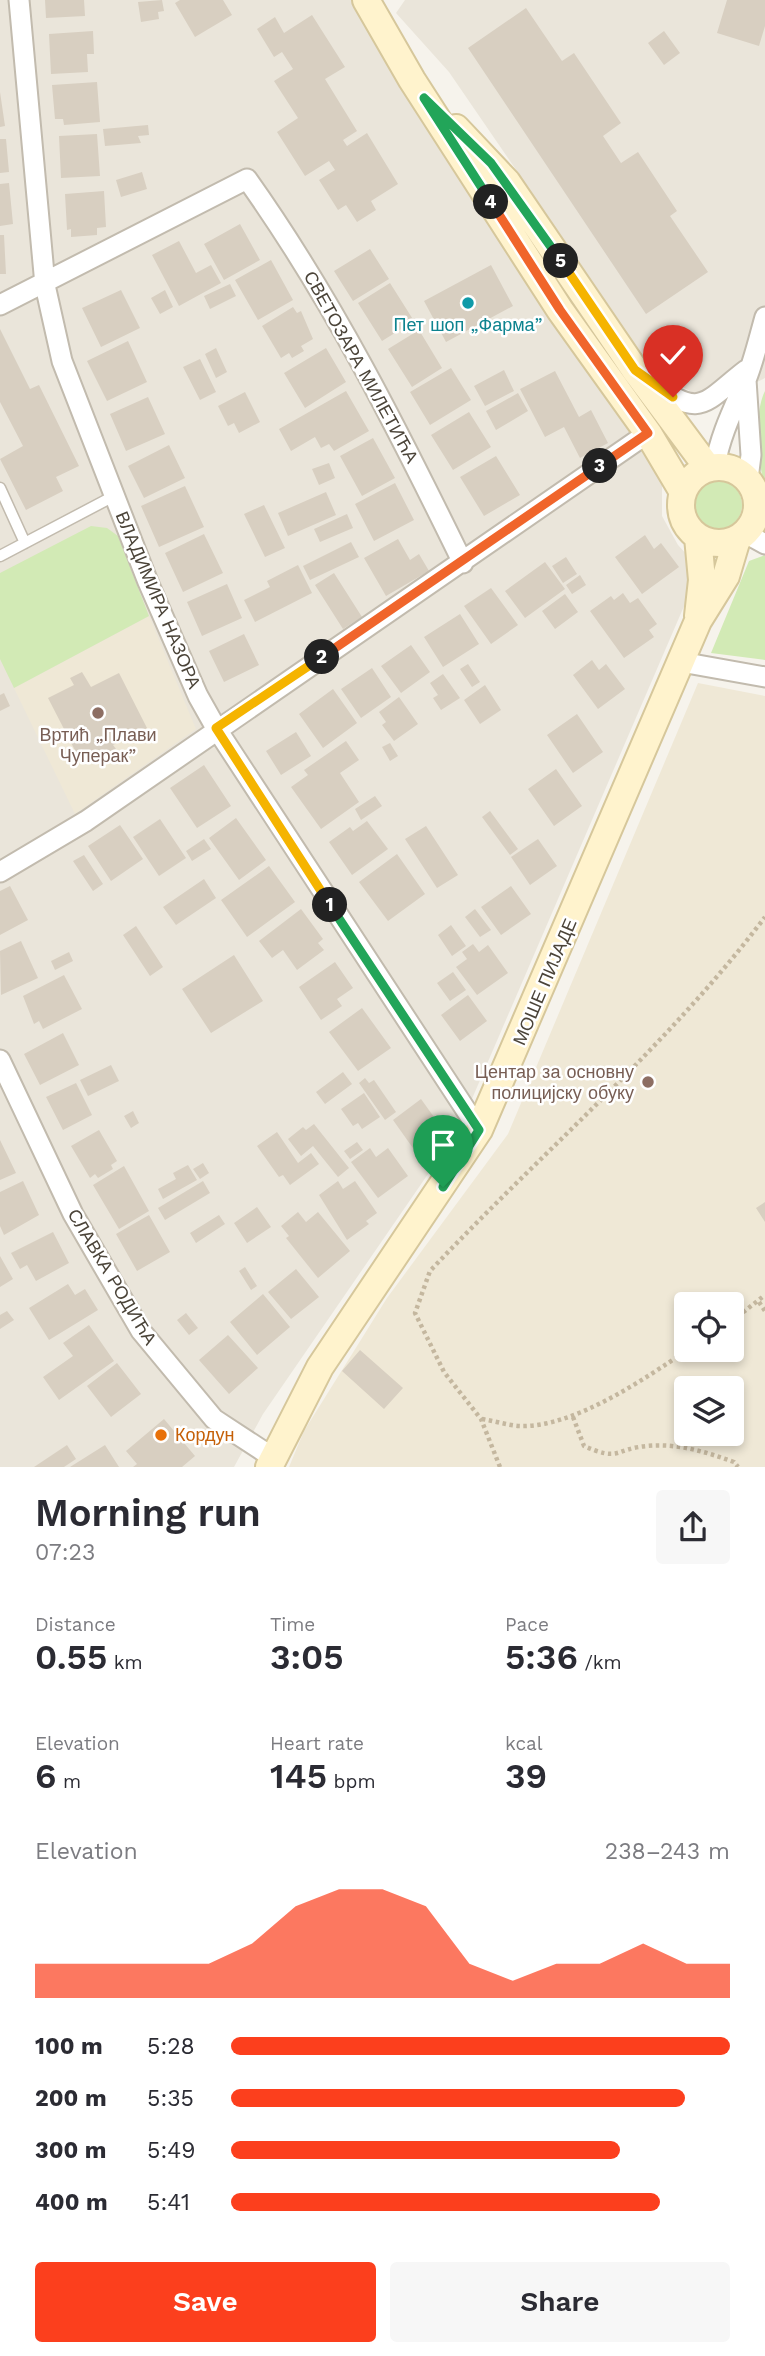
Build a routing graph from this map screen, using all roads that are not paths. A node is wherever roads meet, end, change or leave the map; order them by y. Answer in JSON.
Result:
{"nodes":[{"id":1,"x":19,"y":0,"type":"edge"},
{"id":2,"x":366,"y":0,"type":"edge"},
{"id":3,"x":424,"y":98,"type":"junction"},
{"id":4,"x":45,"y":285,"type":"junction"},
{"id":5,"x":0,"y":305,"type":"edge"},
{"id":6,"x":765,"y":317,"type":"edge"},
{"id":7,"x":635,"y":370,"type":"junction"},
{"id":8,"x":748,"y":373,"type":"junction"},
{"id":9,"x":648,"y":433,"type":"junction"},
{"id":10,"x":711,"y":467,"type":"junction"},
{"id":11,"x":748,"y":479,"type":"junction"},
{"id":12,"x":0,"y":488,"type":"edge"},
{"id":13,"x":683,"y":492,"type":"junction"},
{"id":14,"x":114,"y":496,"type":"junction"},
{"id":15,"x":761,"y":509,"type":"edge"},
{"id":16,"x":698,"y":537,"type":"junction"},
{"id":17,"x":749,"y":539,"type":"edge"},
{"id":18,"x":25,"y":543,"type":"junction"},
{"id":19,"x":0,"y":556,"type":"edge"},
{"id":20,"x":463,"y":563,"type":"junction"},
{"id":21,"x":698,"y":621,"type":"junction"},
{"id":22,"x":681,"y":662,"type":"junction"},
{"id":23,"x":765,"y":677,"type":"edge"},
{"id":24,"x":216,"y":728,"type":"junction"},
{"id":25,"x":0,"y":872,"type":"edge"},
{"id":26,"x":0,"y":1060,"type":"edge"},
{"id":27,"x":479,"y":1130,"type":"junction"},
{"id":28,"x":271,"y":1462,"type":"edge"}],
"edges":[{"from":1,"to":4,"type":"street","name":"ВЛАДИМИРА НАЗОРА"},
{"from":2,"to":3,"type":"street"},
{"from":3,"to":7,"type":"street"},
{"from":3,"to":9,"type":"street"},
{"from":4,"to":5,"type":"street"},
{"from":4,"to":14,"type":"street","name":"ВЛАДИМИРА НАЗОРА"},
{"from":4,"to":20,"type":"street","name":"СВЕТОЗАРА МИЛЕТИЋА"},
{"from":6,"to":8,"type":"street"},
{"from":7,"to":8,"type":"street"},
{"from":7,"to":10,"type":"street"},
{"from":8,"to":10,"type":"street"},
{"from":8,"to":11,"type":"street"},
{"from":9,"to":13,"type":"street"},
{"from":9,"to":20,"type":"street"},
{"from":10,"to":11,"type":"street"},
{"from":10,"to":13,"type":"street"},
{"from":11,"to":15,"type":"street"},
{"from":12,"to":18,"type":"lane"},
{"from":13,"to":16,"type":"street"},
{"from":14,"to":18,"type":"lane"},
{"from":14,"to":24,"type":"street","name":"ВЛАДИМИРА НАЗОРА"},
{"from":15,"to":17,"type":"street"},
{"from":16,"to":17,"type":"street"},
{"from":16,"to":21,"type":"street","name":"МОШЕ ПИЈАДЕ"},
{"from":17,"to":21,"type":"street","name":"МОШЕ ПИЈАДЕ"},
{"from":18,"to":19,"type":"lane"},
{"from":20,"to":24,"type":"street"},
{"from":21,"to":22,"type":"street","name":"МОШЕ ПИЈАДЕ"},
{"from":22,"to":23,"type":"street"},
{"from":22,"to":27,"type":"street","name":"МОШЕ ПИЈАДЕ"},
{"from":24,"to":25,"type":"street"},
{"from":24,"to":27,"type":"street","name":"ВЛАДИМИРА НАЗОРА"},
{"from":26,"to":28,"type":"street","name":"СЛАВКА РОДИЋА"},
{"from":27,"to":28,"type":"street","name":"МОШЕ ПИЈАДЕ"}]}
